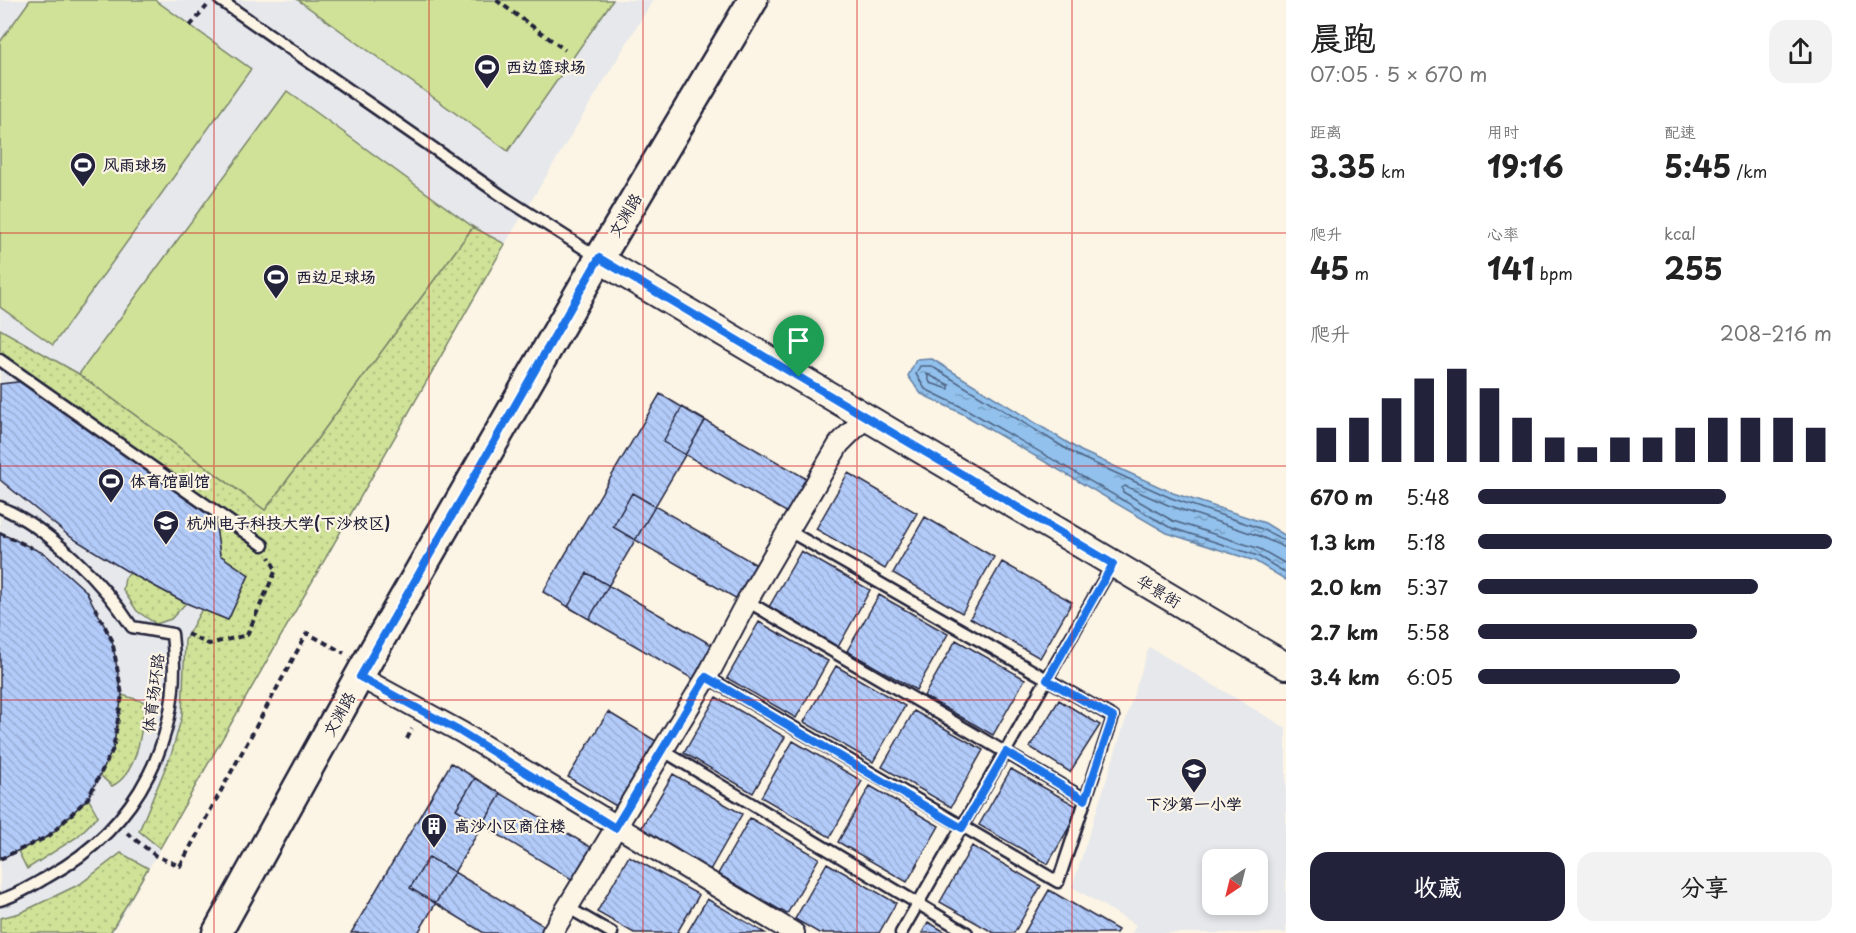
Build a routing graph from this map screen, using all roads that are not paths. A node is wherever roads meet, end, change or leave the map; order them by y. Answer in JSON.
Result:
{"nodes":[{"id":1,"x":220,"y":0,"type":"edge"},
{"id":2,"x":753,"y":0,"type":"edge"},
{"id":3,"x":599,"y":258,"type":"junction"},
{"id":4,"x":0,"y":360,"type":"edge"},
{"id":5,"x":866,"y":417,"type":"junction"},
{"id":6,"x":0,"y":507,"type":"edge"},
{"id":7,"x":789,"y":531,"type":"junction"},
{"id":8,"x":263,"y":545,"type":"road end"},
{"id":9,"x":1113,"y":564,"type":"junction"},
{"id":10,"x":747,"y":601,"type":"junction"},
{"id":11,"x":1286,"y":666,"type":"edge"},
{"id":12,"x":360,"y":677,"type":"junction"},
{"id":13,"x":706,"y":677,"type":"junction"},
{"id":14,"x":1047,"y":680,"type":"junction"},
{"id":15,"x":662,"y":750,"type":"junction"},
{"id":16,"x":1006,"y":752,"type":"junction"},
{"id":17,"x":1085,"y":800,"type":"junction"},
{"id":18,"x":615,"y":828,"type":"junction"},
{"id":19,"x":962,"y":828,"type":"junction"},
{"id":20,"x":0,"y":900,"type":"edge"},
{"id":21,"x":918,"y":905,"type":"junction"},
{"id":22,"x":567,"y":907,"type":"junction"},
{"id":23,"x":217,"y":933,"type":"edge"},
{"id":24,"x":552,"y":933,"type":"edge"},
{"id":25,"x":612,"y":933,"type":"edge"},
{"id":26,"x":794,"y":933,"type":"edge"},
{"id":27,"x":901,"y":933,"type":"edge"},
{"id":28,"x":967,"y":933,"type":"edge"}],
"edges":[{"from":1,"to":3,"type":"lane"},
{"from":2,"to":3,"type":"main road","name":"文渊路"},
{"from":3,"to":5,"type":"street","name":"华景街"},
{"from":3,"to":12,"type":"main road","name":"文渊路"},
{"from":4,"to":8,"type":"lane"},
{"from":5,"to":7,"type":"street"},
{"from":5,"to":9,"type":"street","name":"华景街"},
{"from":6,"to":20,"type":"lane","name":"体育场环路"},
{"from":7,"to":10,"type":"street"},
{"from":7,"to":14,"type":"lane"},
{"from":9,"to":11,"type":"street","name":"华景街"},
{"from":9,"to":14,"type":"lane"},
{"from":10,"to":13,"type":"street"},
{"from":10,"to":16,"type":"lane"},
{"from":12,"to":18,"type":"street"},
{"from":12,"to":23,"type":"main road","name":"文渊路"},
{"from":13,"to":15,"type":"street"},
{"from":13,"to":19,"type":"lane"},
{"from":14,"to":16,"type":"lane"},
{"from":14,"to":17,"type":"lane"},
{"from":15,"to":18,"type":"street"},
{"from":15,"to":21,"type":"lane"},
{"from":16,"to":17,"type":"lane"},
{"from":16,"to":19,"type":"lane"},
{"from":17,"to":19,"type":"lane"},
{"from":18,"to":22,"type":"street"},
{"from":18,"to":26,"type":"street"},
{"from":19,"to":21,"type":"lane"},
{"from":21,"to":27,"type":"lane"},
{"from":21,"to":28,"type":"lane"},
{"from":22,"to":24,"type":"street"},
{"from":22,"to":25,"type":"lane"}]}
